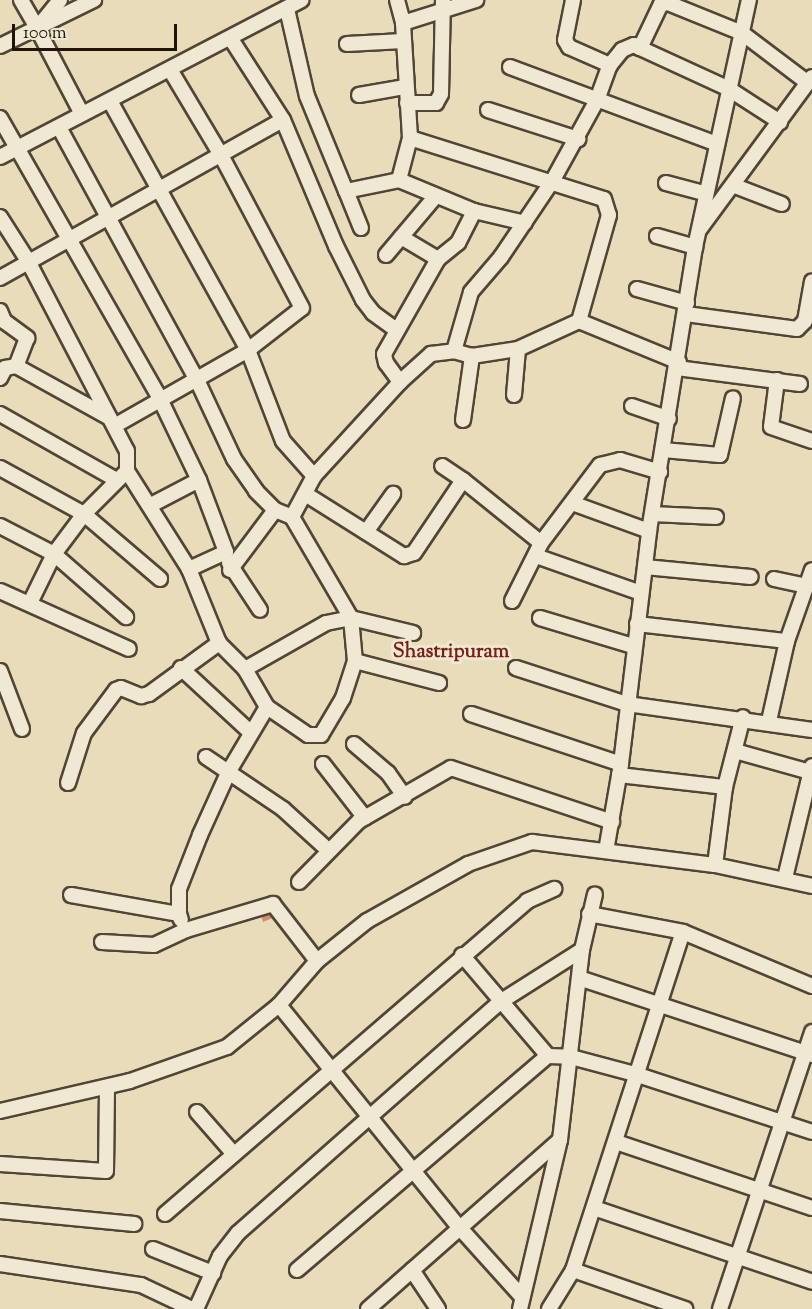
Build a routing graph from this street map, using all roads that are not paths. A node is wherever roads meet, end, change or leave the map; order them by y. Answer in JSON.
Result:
{"nodes":[{"id":1,"x":21,"y":0,"type":"edge"},
{"id":2,"x":60,"y":0,"type":"edge"},
{"id":3,"x":94,"y":0,"type":"edge"},
{"id":4,"x":302,"y":0,"type":"edge"},
{"id":5,"x":397,"y":0,"type":"edge"},
{"id":6,"x":476,"y":0,"type":"edge"},
{"id":7,"x":573,"y":0,"type":"edge"},
{"id":8,"x":749,"y":0,"type":"edge"},
{"id":9,"x":442,"y":5,"type":"edge"},
{"id":10,"x":693,"y":5,"type":"edge"},
{"id":11,"x":287,"y":9,"type":"junction"},
{"id":12,"x":403,"y":23,"type":"junction"},
{"id":13,"x":38,"y":28,"type":"junction"},
{"id":14,"x":742,"y":33,"type":"junction"},
{"id":15,"x":231,"y":39,"type":"junction"},
{"id":16,"x":403,"y":41,"type":"junction"},
{"id":17,"x":347,"y":44,"type":"dead end"},
{"id":18,"x":0,"y":46,"type":"edge"},
{"id":19,"x":640,"y":48,"type":"junction"},
{"id":20,"x":610,"y":65,"type":"junction"},
{"id":21,"x":510,"y":67,"type":"dead end"},
{"id":22,"x":171,"y":71,"type":"junction"},
{"id":23,"x":810,"y":80,"type":"edge"},
{"id":24,"x":405,"y":87,"type":"junction"},
{"id":25,"x":729,"y":89,"type":"junction"},
{"id":26,"x":359,"y":95,"type":"dead end"},
{"id":27,"x":597,"y":100,"type":"junction"},
{"id":28,"x":110,"y":101,"type":"junction"},
{"id":29,"x":407,"y":103,"type":"junction"},
{"id":30,"x":488,"y":110,"type":"dead end"},
{"id":31,"x":82,"y":114,"type":"junction"},
{"id":32,"x":0,"y":118,"type":"edge"},
{"id":33,"x":282,"y":120,"type":"junction"},
{"id":34,"x":780,"y":122,"type":"junction"},
{"id":35,"x":60,"y":129,"type":"junction"},
{"id":36,"x":410,"y":138,"type":"junction"},
{"id":37,"x":578,"y":139,"type":"junction"},
{"id":38,"x":717,"y":144,"type":"junction"},
{"id":39,"x":16,"y":148,"type":"junction"},
{"id":40,"x":221,"y":155,"type":"junction"},
{"id":41,"x":0,"y":158,"type":"edge"},
{"id":42,"x":399,"y":180,"type":"junction"},
{"id":43,"x":553,"y":180,"type":"junction"},
{"id":44,"x":666,"y":183,"type":"dead end"},
{"id":45,"x":735,"y":186,"type":"junction"},
{"id":46,"x":159,"y":191,"type":"junction"},
{"id":47,"x":346,"y":191,"type":"junction"},
{"id":48,"x":704,"y":193,"type":"junction"},
{"id":49,"x":435,"y":197,"type":"junction"},
{"id":50,"x":782,"y":204,"type":"dead end"},
{"id":51,"x":474,"y":211,"type":"junction"},
{"id":52,"x":106,"y":216,"type":"junction"},
{"id":53,"x":0,"y":219,"type":"edge"},
{"id":54,"x":525,"y":223,"type":"junction"},
{"id":55,"x":361,"y":228,"type":"dead end"},
{"id":56,"x":698,"y":230,"type":"junction"},
{"id":57,"x":657,"y":236,"type":"dead end"},
{"id":58,"x":401,"y":237,"type":"junction"},
{"id":59,"x":67,"y":238,"type":"junction"},
{"id":60,"x":695,"y":246,"type":"junction"},
{"id":61,"x":387,"y":255,"type":"dead end"},
{"id":62,"x":438,"y":259,"type":"junction"},
{"id":63,"x":28,"y":261,"type":"junction"},
{"id":64,"x":0,"y":278,"type":"edge"},
{"id":65,"x":812,"y":282,"type":"edge"},
{"id":66,"x":637,"y":289,"type":"dead end"},
{"id":67,"x":687,"y":308,"type":"junction"},
{"id":68,"x":0,"y":311,"type":"edge"},
{"id":69,"x":579,"y":321,"type":"junction"},
{"id":70,"x":395,"y":329,"type":"junction"},
{"id":71,"x":518,"y":349,"type":"junction"},
{"id":72,"x":248,"y":350,"type":"junction"},
{"id":73,"x":454,"y":351,"type":"junction"},
{"id":74,"x":472,"y":356,"type":"junction"},
{"id":75,"x":678,"y":365,"type":"junction"},
{"id":76,"x":16,"y":366,"type":"junction"},
{"id":77,"x":0,"y":378,"type":"edge"},
{"id":78,"x":197,"y":380,"type":"junction"},
{"id":79,"x":777,"y":380,"type":"junction"},
{"id":80,"x":400,"y":382,"type":"junction"},
{"id":81,"x":800,"y":384,"type":"dead end"},
{"id":82,"x":514,"y":395,"type":"dead end"},
{"id":83,"x":160,"y":399,"type":"junction"},
{"id":84,"x":733,"y":399,"type":"dead end"},
{"id":85,"x":632,"y":406,"type":"dead end"},
{"id":86,"x":0,"y":414,"type":"edge"},
{"id":87,"x":669,"y":419,"type":"junction"},
{"id":88,"x":463,"y":420,"type":"dead end"},
{"id":89,"x":113,"y":422,"type":"junction"},
{"id":90,"x":812,"y":441,"type":"edge"},
{"id":91,"x":663,"y":450,"type":"junction"},
{"id":92,"x":442,"y":466,"type":"dead end"},
{"id":93,"x":0,"y":468,"type":"edge"},
{"id":94,"x":127,"y":471,"type":"junction"},
{"id":95,"x":660,"y":472,"type":"junction"},
{"id":96,"x":314,"y":476,"type":"junction"},
{"id":97,"x":115,"y":479,"type":"junction"},
{"id":98,"x":200,"y":480,"type":"junction"},
{"id":99,"x":463,"y":480,"type":"junction"},
{"id":100,"x":393,"y":494,"type":"dead end"},
{"id":101,"x":307,"y":495,"type":"junction"},
{"id":102,"x":572,"y":503,"type":"junction"},
{"id":103,"x":151,"y":505,"type":"junction"},
{"id":104,"x":275,"y":510,"type":"junction"},
{"id":105,"x":84,"y":514,"type":"junction"},
{"id":106,"x":652,"y":514,"type":"junction"},
{"id":107,"x":292,"y":517,"type":"junction"},
{"id":108,"x":716,"y":517,"type":"dead end"},
{"id":109,"x":0,"y":526,"type":"edge"},
{"id":110,"x":649,"y":531,"type":"junction"},
{"id":111,"x":366,"y":532,"type":"junction"},
{"id":112,"x":541,"y":543,"type":"junction"},
{"id":113,"x":226,"y":552,"type":"junction"},
{"id":114,"x":54,"y":554,"type":"junction"},
{"id":115,"x":536,"y":556,"type":"junction"},
{"id":116,"x":645,"y":567,"type":"junction"},
{"id":117,"x":189,"y":569,"type":"junction"},
{"id":118,"x":230,"y":570,"type":"junction"},
{"id":119,"x":812,"y":570,"type":"edge"},
{"id":120,"x":751,"y":576,"type":"dead end"},
{"id":121,"x":160,"y":579,"type":"dead end"},
{"id":122,"x":774,"y":579,"type":"dead end"},
{"id":123,"x":807,"y":586,"type":"junction"},
{"id":124,"x":0,"y":591,"type":"edge"},
{"id":125,"x":641,"y":593,"type":"junction"},
{"id":126,"x":512,"y":601,"type":"dead end"},
{"id":127,"x":30,"y":603,"type":"junction"},
{"id":128,"x":260,"y":610,"type":"dead end"},
{"id":129,"x":126,"y":617,"type":"dead end"},
{"id":130,"x":351,"y":618,"type":"junction"},
{"id":131,"x":540,"y":618,"type":"dead end"},
{"id":132,"x":637,"y":624,"type":"junction"},
{"id":133,"x":412,"y":633,"type":"dead end"},
{"id":134,"x":787,"y":641,"type":"junction"},
{"id":135,"x":219,"y":643,"type":"junction"},
{"id":136,"x":633,"y":646,"type":"junction"},
{"id":137,"x":129,"y":649,"type":"dead end"},
{"id":138,"x":355,"y":661,"type":"junction"},
{"id":139,"x":181,"y":668,"type":"junction"},
{"id":140,"x":516,"y":668,"type":"dead end"},
{"id":141,"x":246,"y":669,"type":"junction"},
{"id":142,"x":0,"y":671,"type":"edge"},
{"id":143,"x":439,"y":684,"type":"dead end"},
{"id":144,"x":627,"y":704,"type":"junction"},
{"id":145,"x":267,"y":707,"type":"junction"},
{"id":146,"x":471,"y":714,"type":"dead end"},
{"id":147,"x":743,"y":717,"type":"junction"},
{"id":148,"x":769,"y":721,"type":"junction"},
{"id":149,"x":22,"y":729,"type":"dead end"},
{"id":150,"x":812,"y":730,"type":"edge"},
{"id":151,"x":250,"y":732,"type":"junction"},
{"id":152,"x":354,"y":744,"type":"dead end"},
{"id":153,"x":735,"y":751,"type":"junction"},
{"id":154,"x":206,"y":758,"type":"dead end"},
{"id":155,"x":323,"y":764,"type":"dead end"},
{"id":156,"x":620,"y":769,"type":"junction"},
{"id":157,"x":811,"y":769,"type":"edge"},
{"id":158,"x":229,"y":771,"type":"junction"},
{"id":159,"x":68,"y":783,"type":"dead end"},
{"id":160,"x":725,"y":787,"type":"junction"},
{"id":161,"x":405,"y":797,"type":"junction"},
{"id":162,"x":365,"y":818,"type":"junction"},
{"id":163,"x":612,"y":822,"type":"junction"},
{"id":164,"x":327,"y":849,"type":"junction"},
{"id":165,"x":606,"y":852,"type":"junction"},
{"id":166,"x":715,"y":865,"type":"junction"},
{"id":167,"x":785,"y":878,"type":"junction"},
{"id":168,"x":299,"y":882,"type":"dead end"},
{"id":169,"x":812,"y":886,"type":"edge"},
{"id":170,"x":554,"y":889,"type":"dead end"},
{"id":171,"x":595,"y":894,"type":"dead end"},
{"id":172,"x":71,"y":895,"type":"dead end"},
{"id":173,"x":179,"y":914,"type":"junction"},
{"id":174,"x":589,"y":914,"type":"junction"},
{"id":175,"x":186,"y":930,"type":"junction"},
{"id":176,"x":683,"y":932,"type":"junction"},
{"id":177,"x":102,"y":942,"type":"dead end"},
{"id":178,"x":582,"y":950,"type":"junction"},
{"id":179,"x":462,"y":955,"type":"junction"},
{"id":180,"x":317,"y":961,"type":"junction"},
{"id":181,"x":579,"y":978,"type":"junction"},
{"id":182,"x":812,"y":986,"type":"edge"},
{"id":183,"x":500,"y":1002,"type":"junction"},
{"id":184,"x":279,"y":1005,"type":"junction"},
{"id":185,"x":659,"y":1005,"type":"junction"},
{"id":186,"x":812,"y":1032,"type":"edge"},
{"id":187,"x":809,"y":1054,"type":"edge"},
{"id":188,"x":548,"y":1056,"type":"junction"},
{"id":189,"x":571,"y":1058,"type":"junction"},
{"id":190,"x":332,"y":1073,"type":"junction"},
{"id":191,"x":638,"y":1075,"type":"junction"},
{"id":192,"x":107,"y":1087,"type":"junction"},
{"id":193,"x":0,"y":1111,"type":"edge"},
{"id":194,"x":197,"y":1112,"type":"dead end"},
{"id":195,"x":369,"y":1118,"type":"junction"},
{"id":196,"x":783,"y":1122,"type":"junction"},
{"id":197,"x":812,"y":1132,"type":"edge"},
{"id":198,"x":560,"y":1140,"type":"junction"},
{"id":199,"x":616,"y":1142,"type":"junction"},
{"id":200,"x":233,"y":1153,"type":"junction"},
{"id":201,"x":0,"y":1164,"type":"edge"},
{"id":202,"x":413,"y":1167,"type":"junction"},
{"id":203,"x":761,"y":1191,"type":"junction"},
{"id":204,"x":594,"y":1208,"type":"junction"},
{"id":205,"x":812,"y":1208,"type":"edge"},
{"id":206,"x":0,"y":1211,"type":"edge"},
{"id":207,"x":165,"y":1214,"type":"dead end"},
{"id":208,"x":134,"y":1224,"type":"dead end"},
{"id":209,"x":459,"y":1227,"type":"junction"},
{"id":210,"x":153,"y":1249,"type":"dead end"},
{"id":211,"x":740,"y":1256,"type":"junction"},
{"id":212,"x":0,"y":1263,"type":"edge"},
{"id":213,"x":297,"y":1270,"type":"dead end"},
{"id":214,"x":412,"y":1270,"type":"junction"},
{"id":215,"x":573,"y":1270,"type":"junction"},
{"id":216,"x":213,"y":1273,"type":"junction"},
{"id":217,"x":812,"y":1282,"type":"edge"},
{"id":218,"x":521,"y":1303,"type":"edge"},
{"id":219,"x":194,"y":1309,"type":"edge"},
{"id":220,"x":368,"y":1309,"type":"edge"},
{"id":221,"x":438,"y":1309,"type":"edge"},
{"id":222,"x":549,"y":1309,"type":"edge"},
{"id":223,"x":685,"y":1309,"type":"edge"},
{"id":224,"x":720,"y":1309,"type":"edge"}],
"edges":[{"from":1,"to":13,"type":"street"},
{"from":2,"to":13,"type":"street"},
{"from":3,"to":13,"type":"street"},
{"from":4,"to":11,"type":"street"},
{"from":5,"to":12,"type":"street"},
{"from":6,"to":9,"type":"street"},
{"from":7,"to":20,"type":"street"},
{"from":8,"to":14,"type":"street"},
{"from":9,"to":12,"type":"street"},
{"from":9,"to":29,"type":"street"},
{"from":10,"to":14,"type":"street"},
{"from":10,"to":19,"type":"street"},
{"from":11,"to":15,"type":"street"},
{"from":11,"to":47,"type":"street"},
{"from":12,"to":16,"type":"street"},
{"from":13,"to":18,"type":"street"},
{"from":13,"to":31,"type":"street"},
{"from":14,"to":23,"type":"street"},
{"from":14,"to":25,"type":"street"},
{"from":15,"to":22,"type":"street"},
{"from":15,"to":33,"type":"street"},
{"from":16,"to":17,"type":"street"},
{"from":16,"to":24,"type":"street"},
{"from":19,"to":20,"type":"street"},
{"from":19,"to":25,"type":"street"},
{"from":20,"to":27,"type":"street"},
{"from":21,"to":27,"type":"street"},
{"from":22,"to":28,"type":"street"},
{"from":22,"to":40,"type":"street"},
{"from":23,"to":34,"type":"street"},
{"from":24,"to":26,"type":"street"},
{"from":24,"to":29,"type":"street"},
{"from":25,"to":34,"type":"street"},
{"from":25,"to":38,"type":"street"},
{"from":27,"to":37,"type":"street"},
{"from":27,"to":38,"type":"street"},
{"from":28,"to":31,"type":"street"},
{"from":28,"to":46,"type":"street"},
{"from":29,"to":36,"type":"street"},
{"from":30,"to":37,"type":"street"},
{"from":31,"to":35,"type":"street"},
{"from":32,"to":39,"type":"street"},
{"from":33,"to":40,"type":"street"},
{"from":33,"to":70,"type":"street"},
{"from":34,"to":45,"type":"street"},
{"from":35,"to":39,"type":"street"},
{"from":35,"to":52,"type":"street"},
{"from":36,"to":42,"type":"street"},
{"from":36,"to":43,"type":"street"},
{"from":37,"to":43,"type":"street"},
{"from":38,"to":48,"type":"street"},
{"from":39,"to":41,"type":"street"},
{"from":39,"to":59,"type":"street"},
{"from":40,"to":46,"type":"street"},
{"from":40,"to":72,"type":"street"},
{"from":42,"to":47,"type":"street"},
{"from":42,"to":49,"type":"street"},
{"from":43,"to":54,"type":"street"},
{"from":43,"to":69,"type":"street"},
{"from":44,"to":48,"type":"street"},
{"from":45,"to":50,"type":"street"},
{"from":45,"to":56,"type":"street"},
{"from":46,"to":52,"type":"street"},
{"from":46,"to":72,"type":"street"},
{"from":47,"to":55,"type":"street"},
{"from":48,"to":56,"type":"street"},
{"from":49,"to":51,"type":"street"},
{"from":49,"to":58,"type":"street"},
{"from":51,"to":54,"type":"street"},
{"from":51,"to":62,"type":"street"},
{"from":52,"to":59,"type":"street"},
{"from":52,"to":78,"type":"street"},
{"from":53,"to":63,"type":"street"},
{"from":54,"to":73,"type":"street"},
{"from":56,"to":60,"type":"street"},
{"from":57,"to":60,"type":"street"},
{"from":58,"to":61,"type":"street"},
{"from":58,"to":62,"type":"street"},
{"from":59,"to":63,"type":"street"},
{"from":59,"to":83,"type":"street"},
{"from":60,"to":67,"type":"street"},
{"from":62,"to":70,"type":"street"},
{"from":63,"to":64,"type":"street"},
{"from":63,"to":89,"type":"street"},
{"from":65,"to":67,"type":"street"},
{"from":66,"to":67,"type":"street"},
{"from":67,"to":75,"type":"street"},
{"from":68,"to":76,"type":"street"},
{"from":69,"to":71,"type":"street"},
{"from":69,"to":75,"type":"street"},
{"from":70,"to":80,"type":"street"},
{"from":71,"to":74,"type":"street"},
{"from":71,"to":82,"type":"street"},
{"from":72,"to":78,"type":"street"},
{"from":72,"to":96,"type":"street"},
{"from":73,"to":74,"type":"street"},
{"from":73,"to":80,"type":"street"},
{"from":74,"to":88,"type":"street"},
{"from":75,"to":79,"type":"street"},
{"from":75,"to":87,"type":"street"},
{"from":76,"to":77,"type":"street"},
{"from":76,"to":89,"type":"street"},
{"from":78,"to":83,"type":"street"},
{"from":78,"to":104,"type":"street"},
{"from":79,"to":81,"type":"street"},
{"from":79,"to":90,"type":"street"},
{"from":80,"to":96,"type":"street"},
{"from":83,"to":89,"type":"street"},
{"from":83,"to":98,"type":"street"},
{"from":84,"to":91,"type":"street"},
{"from":85,"to":87,"type":"street"},
{"from":86,"to":97,"type":"street"},
{"from":87,"to":91,"type":"street"},
{"from":89,"to":94,"type":"street"},
{"from":91,"to":95,"type":"street"},
{"from":92,"to":99,"type":"street"},
{"from":93,"to":105,"type":"street"},
{"from":94,"to":97,"type":"street"},
{"from":94,"to":103,"type":"street"},
{"from":95,"to":102,"type":"street"},
{"from":95,"to":106,"type":"street"},
{"from":96,"to":101,"type":"street"},
{"from":97,"to":105,"type":"street"},
{"from":98,"to":103,"type":"street"},
{"from":98,"to":113,"type":"street"},
{"from":99,"to":111,"type":"street"},
{"from":99,"to":112,"type":"street"},
{"from":100,"to":111,"type":"street"},
{"from":101,"to":107,"type":"street"},
{"from":101,"to":111,"type":"street"},
{"from":102,"to":110,"type":"street"},
{"from":102,"to":112,"type":"street"},
{"from":103,"to":117,"type":"street"},
{"from":104,"to":107,"type":"street"},
{"from":104,"to":118,"type":"street"},
{"from":105,"to":114,"type":"street"},
{"from":105,"to":121,"type":"street"},
{"from":106,"to":108,"type":"street"},
{"from":106,"to":110,"type":"street"},
{"from":107,"to":130,"type":"street"},
{"from":109,"to":114,"type":"street"},
{"from":110,"to":116,"type":"street"},
{"from":112,"to":115,"type":"street"},
{"from":113,"to":117,"type":"street"},
{"from":113,"to":118,"type":"street"},
{"from":114,"to":127,"type":"street"},
{"from":114,"to":129,"type":"street"},
{"from":115,"to":125,"type":"street"},
{"from":115,"to":126,"type":"street"},
{"from":116,"to":120,"type":"street"},
{"from":116,"to":125,"type":"street"},
{"from":117,"to":135,"type":"street"},
{"from":118,"to":128,"type":"street"},
{"from":119,"to":123,"type":"street"},
{"from":122,"to":123,"type":"street"},
{"from":123,"to":134,"type":"street"},
{"from":124,"to":127,"type":"street"},
{"from":125,"to":132,"type":"street"},
{"from":127,"to":137,"type":"street"},
{"from":130,"to":133,"type":"street"},
{"from":130,"to":138,"type":"street"},
{"from":130,"to":141,"type":"street"},
{"from":131,"to":136,"type":"street"},
{"from":132,"to":134,"type":"street"},
{"from":132,"to":136,"type":"street"},
{"from":134,"to":148,"type":"street"},
{"from":135,"to":139,"type":"street"},
{"from":135,"to":141,"type":"street"},
{"from":136,"to":144,"type":"street"},
{"from":138,"to":143,"type":"street"},
{"from":138,"to":145,"type":"street"},
{"from":139,"to":151,"type":"street"},
{"from":139,"to":159,"type":"street"},
{"from":140,"to":144,"type":"street"},
{"from":141,"to":145,"type":"street"},
{"from":142,"to":149,"type":"street"},
{"from":144,"to":147,"type":"street"},
{"from":144,"to":156,"type":"street"},
{"from":145,"to":151,"type":"street"},
{"from":146,"to":156,"type":"street"},
{"from":147,"to":148,"type":"street"},
{"from":147,"to":153,"type":"street"},
{"from":148,"to":150,"type":"street"},
{"from":151,"to":158,"type":"street"},
{"from":152,"to":161,"type":"street"},
{"from":153,"to":157,"type":"street"},
{"from":153,"to":160,"type":"street"},
{"from":154,"to":158,"type":"street"},
{"from":155,"to":162,"type":"street"},
{"from":156,"to":160,"type":"street"},
{"from":156,"to":163,"type":"street"},
{"from":157,"to":167,"type":"street"},
{"from":158,"to":164,"type":"street"},
{"from":158,"to":173,"type":"street"},
{"from":160,"to":166,"type":"street"},
{"from":161,"to":162,"type":"street"},
{"from":161,"to":163,"type":"street"},
{"from":162,"to":164,"type":"street"},
{"from":163,"to":165,"type":"street"},
{"from":164,"to":168,"type":"street"},
{"from":165,"to":166,"type":"street"},
{"from":165,"to":180,"type":"street"},
{"from":166,"to":167,"type":"street"},
{"from":167,"to":169,"type":"street"},
{"from":170,"to":179,"type":"street"},
{"from":171,"to":174,"type":"street"},
{"from":172,"to":173,"type":"street"},
{"from":173,"to":175,"type":"street"},
{"from":174,"to":176,"type":"street"},
{"from":174,"to":178,"type":"street"},
{"from":175,"to":177,"type":"street"},
{"from":175,"to":180,"type":"street"},
{"from":176,"to":182,"type":"street"},
{"from":176,"to":185,"type":"street"},
{"from":178,"to":181,"type":"street"},
{"from":178,"to":183,"type":"street"},
{"from":179,"to":183,"type":"street"},
{"from":179,"to":190,"type":"street"},
{"from":180,"to":184,"type":"street"},
{"from":181,"to":185,"type":"street"},
{"from":181,"to":189,"type":"street"},
{"from":183,"to":188,"type":"street"},
{"from":183,"to":195,"type":"street"},
{"from":184,"to":190,"type":"street"},
{"from":184,"to":192,"type":"street"},
{"from":185,"to":187,"type":"street"},
{"from":185,"to":191,"type":"street"},
{"from":186,"to":187,"type":"street"},
{"from":187,"to":196,"type":"street"},
{"from":188,"to":189,"type":"street"},
{"from":188,"to":202,"type":"street"},
{"from":189,"to":191,"type":"street"},
{"from":189,"to":198,"type":"street"},
{"from":190,"to":195,"type":"street"},
{"from":190,"to":200,"type":"street"},
{"from":191,"to":196,"type":"street"},
{"from":191,"to":199,"type":"street"},
{"from":192,"to":193,"type":"street"},
{"from":192,"to":201,"type":"street"},
{"from":194,"to":200,"type":"street"},
{"from":195,"to":202,"type":"street"},
{"from":195,"to":216,"type":"street"},
{"from":196,"to":197,"type":"street"},
{"from":196,"to":203,"type":"street"},
{"from":198,"to":209,"type":"street"},
{"from":198,"to":218,"type":"street"},
{"from":199,"to":203,"type":"street"},
{"from":199,"to":204,"type":"street"},
{"from":200,"to":207,"type":"street"},
{"from":202,"to":209,"type":"street"},
{"from":202,"to":213,"type":"street"},
{"from":203,"to":205,"type":"street"},
{"from":203,"to":211,"type":"street"},
{"from":204,"to":211,"type":"street"},
{"from":204,"to":215,"type":"street"},
{"from":206,"to":208,"type":"street"},
{"from":209,"to":214,"type":"street"},
{"from":209,"to":218,"type":"street"},
{"from":210,"to":216,"type":"street"},
{"from":211,"to":217,"type":"street"},
{"from":211,"to":224,"type":"street"},
{"from":212,"to":219,"type":"street"},
{"from":214,"to":220,"type":"street"},
{"from":214,"to":221,"type":"street"},
{"from":215,"to":222,"type":"street"},
{"from":215,"to":223,"type":"street"},
{"from":216,"to":219,"type":"street"}]}
